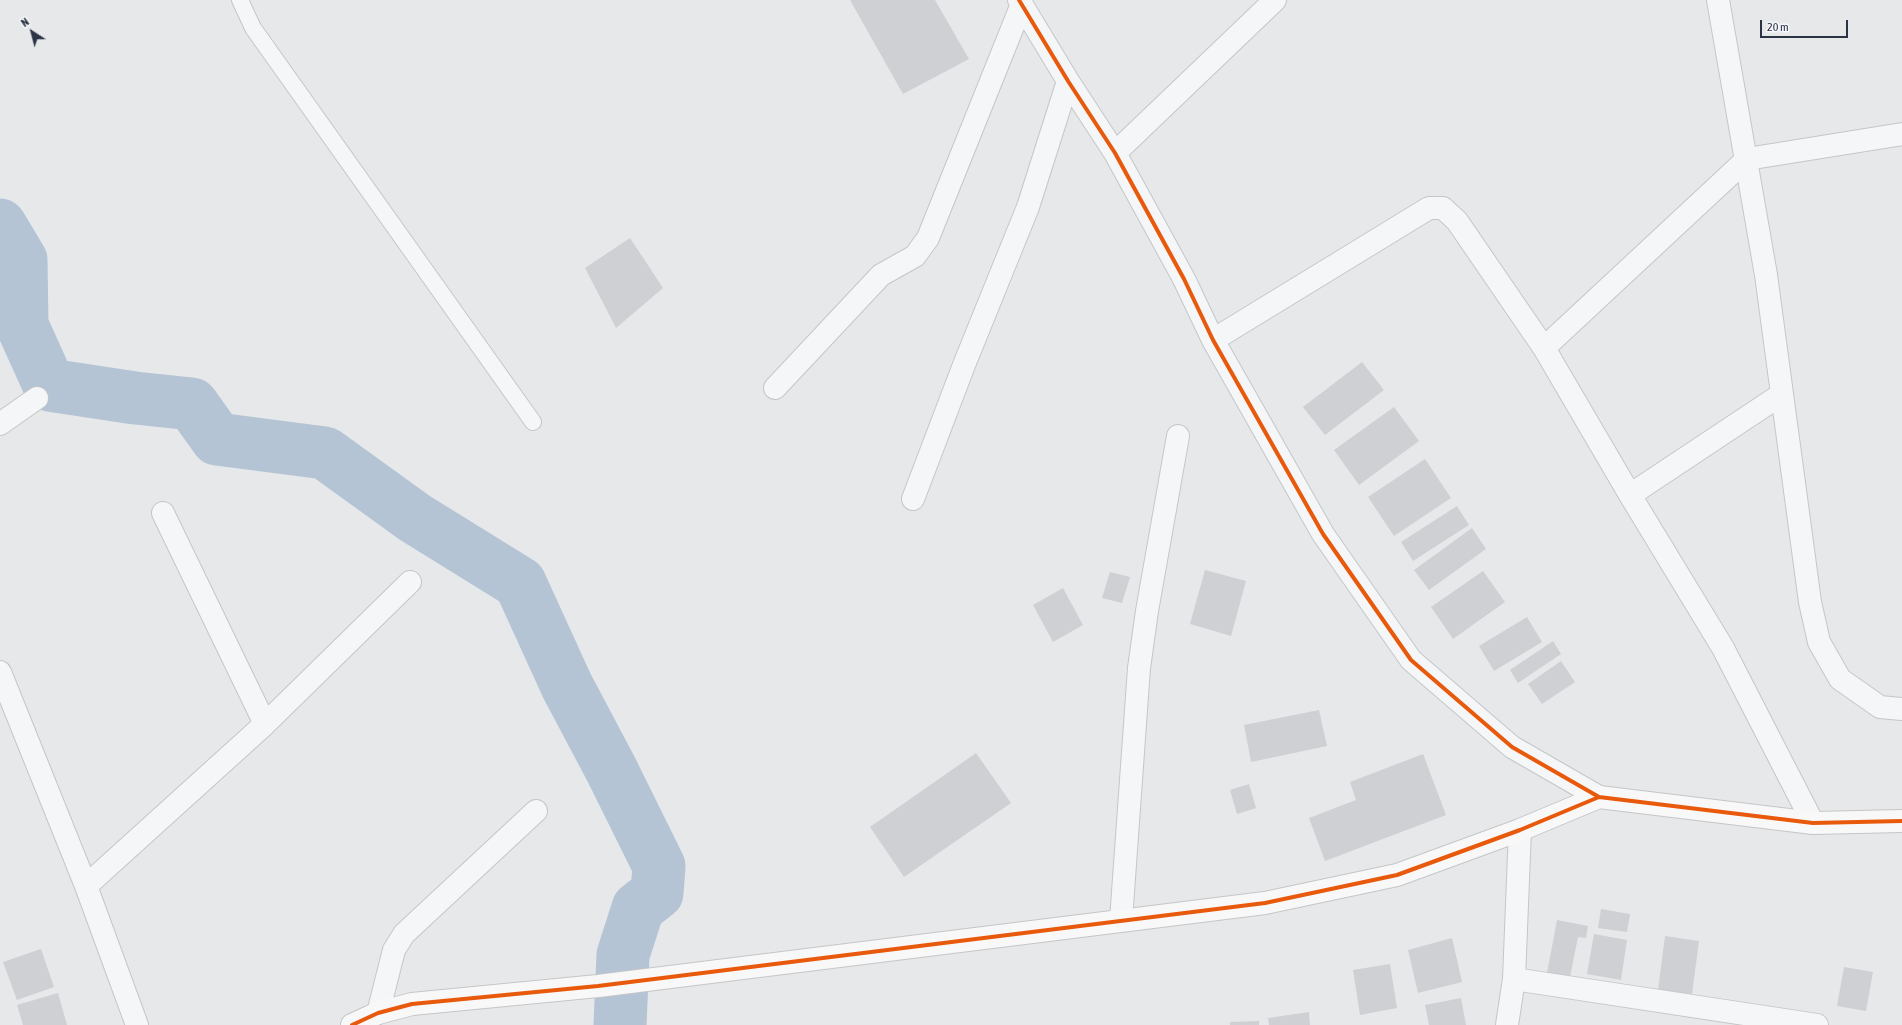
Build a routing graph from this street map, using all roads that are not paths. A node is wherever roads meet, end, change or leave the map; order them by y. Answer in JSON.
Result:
{"nodes":[{"id":1,"x":240,"y":0,"type":"edge"},
{"id":2,"x":1275,"y":0,"type":"edge"},
{"id":3,"x":1718,"y":0,"type":"edge"},
{"id":4,"x":1020,"y":2,"type":"edge"},
{"id":5,"x":1068,"y":81,"type":"junction"},
{"id":6,"x":1902,"y":134,"type":"edge"},
{"id":7,"x":1115,"y":153,"type":"junction"},
{"id":8,"x":1746,"y":159,"type":"junction"},
{"id":9,"x":1213,"y":340,"type":"junction"},
{"id":10,"x":1544,"y":348,"type":"junction"},
{"id":11,"x":775,"y":388,"type":"dead end"},
{"id":12,"x":1782,"y":394,"type":"junction"},
{"id":13,"x":37,"y":398,"type":"dead end"},
{"id":14,"x":533,"y":422,"type":"dead end"},
{"id":15,"x":0,"y":424,"type":"edge"},
{"id":16,"x":1178,"y":436,"type":"dead end"},
{"id":17,"x":1630,"y":495,"type":"junction"},
{"id":18,"x":913,"y":499,"type":"dead end"},
{"id":19,"x":163,"y":513,"type":"dead end"},
{"id":20,"x":410,"y":582,"type":"dead end"},
{"id":21,"x":0,"y":672,"type":"edge"},
{"id":22,"x":1902,"y":710,"type":"edge"},
{"id":23,"x":265,"y":724,"type":"junction"},
{"id":24,"x":1599,"y":796,"type":"junction"},
{"id":25,"x":536,"y":811,"type":"dead end"},
{"id":26,"x":1902,"y":821,"type":"edge"},
{"id":27,"x":1813,"y":823,"type":"junction"},
{"id":28,"x":1520,"y":830,"type":"junction"},
{"id":29,"x":86,"y":886,"type":"junction"},
{"id":30,"x":1121,"y":920,"type":"junction"},
{"id":31,"x":1514,"y":979,"type":"junction"},
{"id":32,"x":378,"y":1013,"type":"junction"},
{"id":33,"x":137,"y":1025,"type":"edge"},
{"id":34,"x":352,"y":1025,"type":"edge"},
{"id":35,"x":1507,"y":1025,"type":"edge"},
{"id":36,"x":1817,"y":1025,"type":"edge"}],
"edges":[{"from":1,"to":14,"type":"lane"},
{"from":2,"to":7,"type":"street"},
{"from":3,"to":8,"type":"street"},
{"from":4,"to":5,"type":"street"},
{"from":4,"to":11,"type":"street"},
{"from":5,"to":7,"type":"street"},
{"from":5,"to":18,"type":"street"},
{"from":6,"to":8,"type":"street"},
{"from":7,"to":9,"type":"street"},
{"from":8,"to":10,"type":"street"},
{"from":8,"to":12,"type":"street"},
{"from":9,"to":10,"type":"street"},
{"from":9,"to":24,"type":"street"},
{"from":10,"to":17,"type":"street"},
{"from":12,"to":17,"type":"street"},
{"from":12,"to":22,"type":"street"},
{"from":13,"to":15,"type":"street"},
{"from":16,"to":30,"type":"street"},
{"from":17,"to":27,"type":"street"},
{"from":19,"to":23,"type":"street"},
{"from":20,"to":23,"type":"street"},
{"from":21,"to":29,"type":"street"},
{"from":23,"to":29,"type":"street"},
{"from":24,"to":27,"type":"street"},
{"from":24,"to":28,"type":"street"},
{"from":25,"to":32,"type":"street"},
{"from":26,"to":27,"type":"street"},
{"from":28,"to":30,"type":"street"},
{"from":28,"to":31,"type":"street"},
{"from":29,"to":33,"type":"street"},
{"from":30,"to":32,"type":"street"},
{"from":31,"to":35,"type":"street"},
{"from":31,"to":36,"type":"street"},
{"from":32,"to":34,"type":"street"}]}
